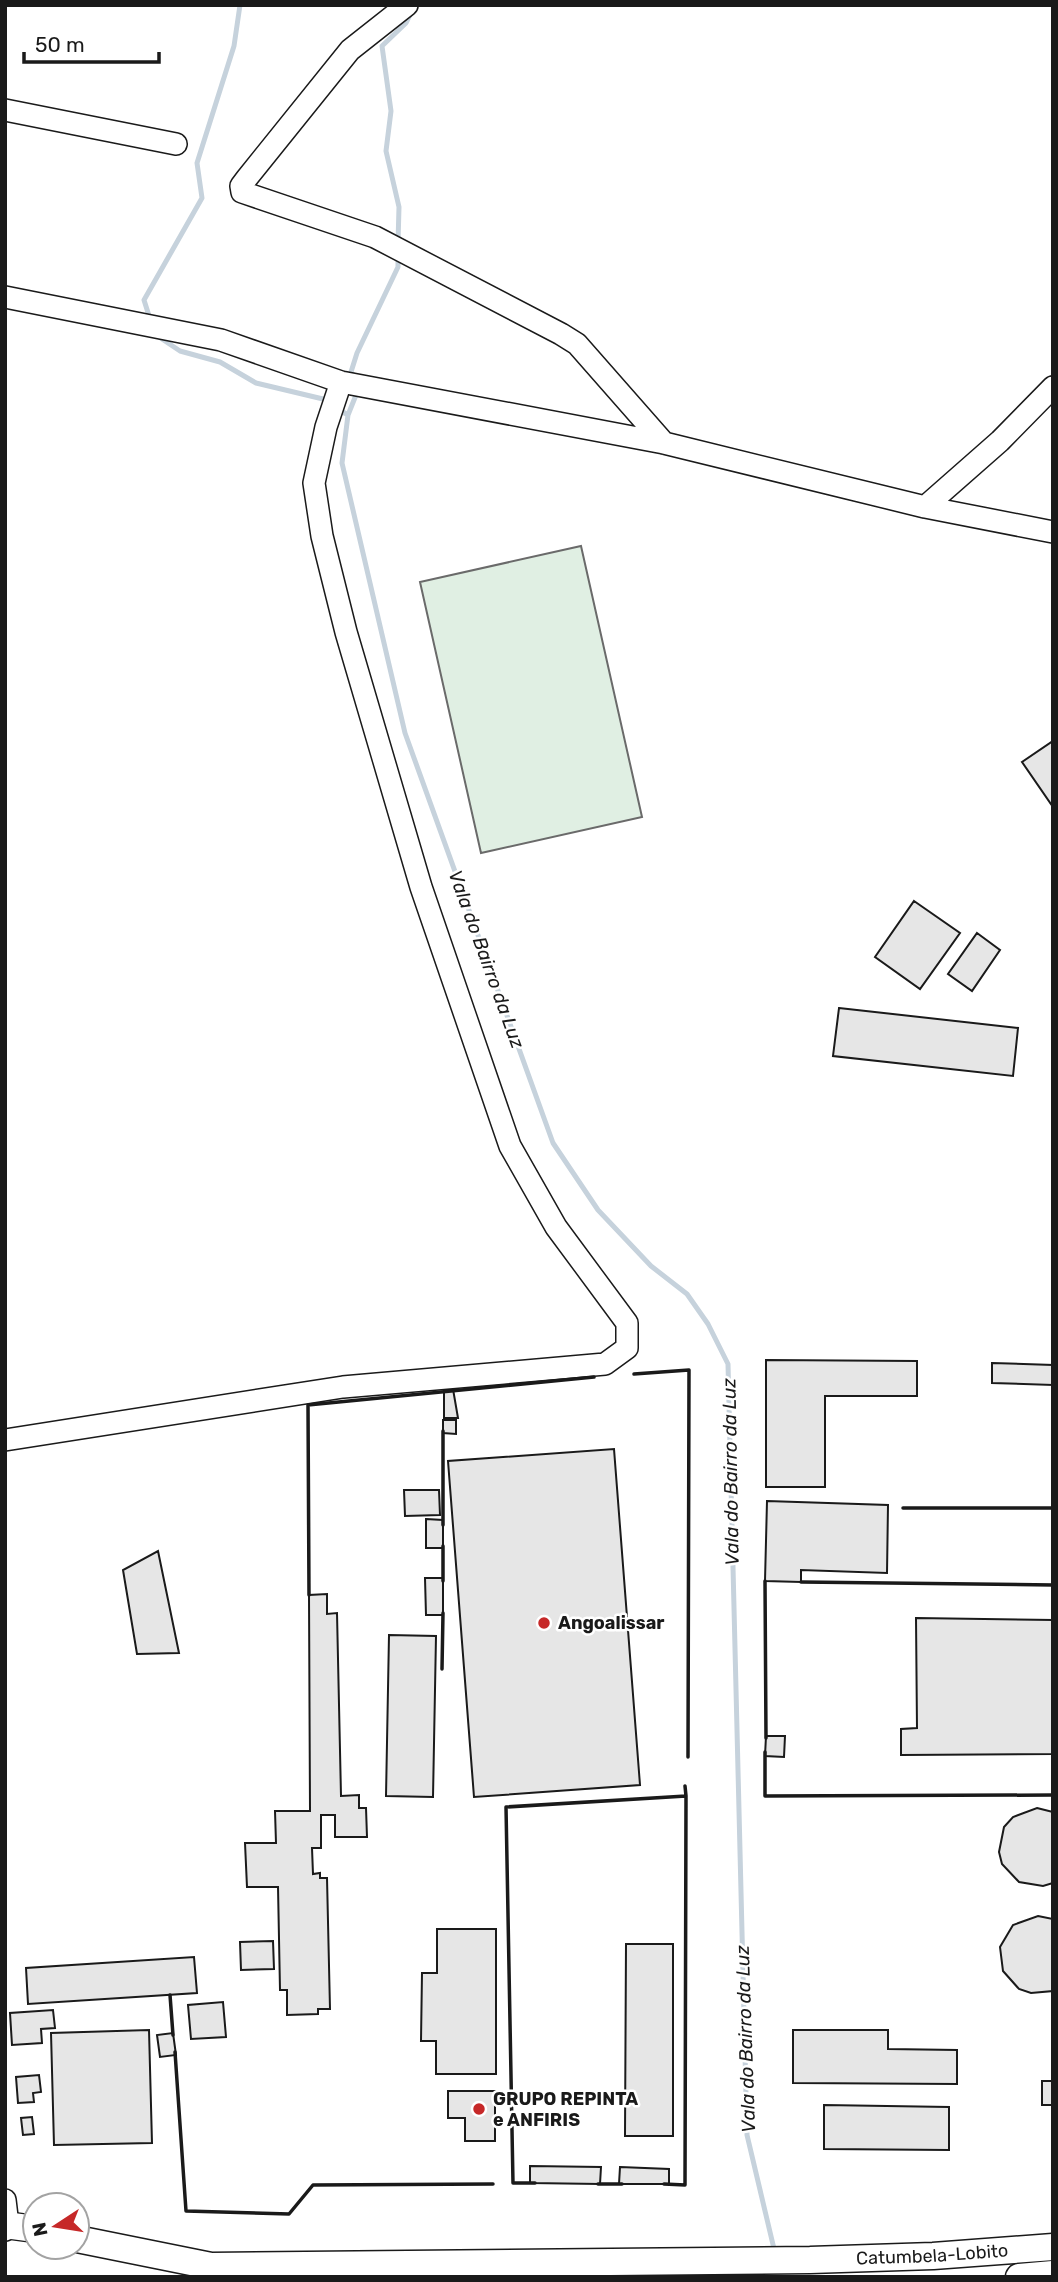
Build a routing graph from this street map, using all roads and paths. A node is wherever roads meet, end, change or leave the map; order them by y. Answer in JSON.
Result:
{"nodes":[{"id":1,"x":407,"y":5,"type":"edge"},
{"id":2,"x":5,"y":110,"type":"edge"},
{"id":3,"x":176,"y":144,"type":"dead end"},
{"id":4,"x":5,"y":298,"type":"edge"},
{"id":5,"x":341,"y":382,"type":"junction"},
{"id":6,"x":1053,"y":387,"type":"edge"},
{"id":7,"x":663,"y":443,"type":"junction"},
{"id":8,"x":925,"y":507,"type":"junction"},
{"id":9,"x":1053,"y":532,"type":"edge"},
{"id":10,"x":5,"y":1440,"type":"edge"},
{"id":11,"x":91,"y":2242,"type":"edge"},
{"id":12,"x":1053,"y":2247,"type":"edge"},
{"id":13,"x":1053,"y":2274,"type":"edge"},
{"id":14,"x":1018,"y":2277,"type":"edge"}],
"edges":[{"from":1,"to":7,"type":"street"},
{"from":2,"to":3,"type":"street"},
{"from":4,"to":5,"type":"street"},
{"from":5,"to":7,"type":"street"},
{"from":5,"to":10,"type":"street"},
{"from":6,"to":8,"type":"street"},
{"from":7,"to":8,"type":"street"},
{"from":8,"to":9,"type":"street"},
{"from":11,"to":12,"type":"main road","name":"Catumbela-Lobito"},
{"from":13,"to":14,"type":"main road","name":"Catumbela-Lobito"}]}
